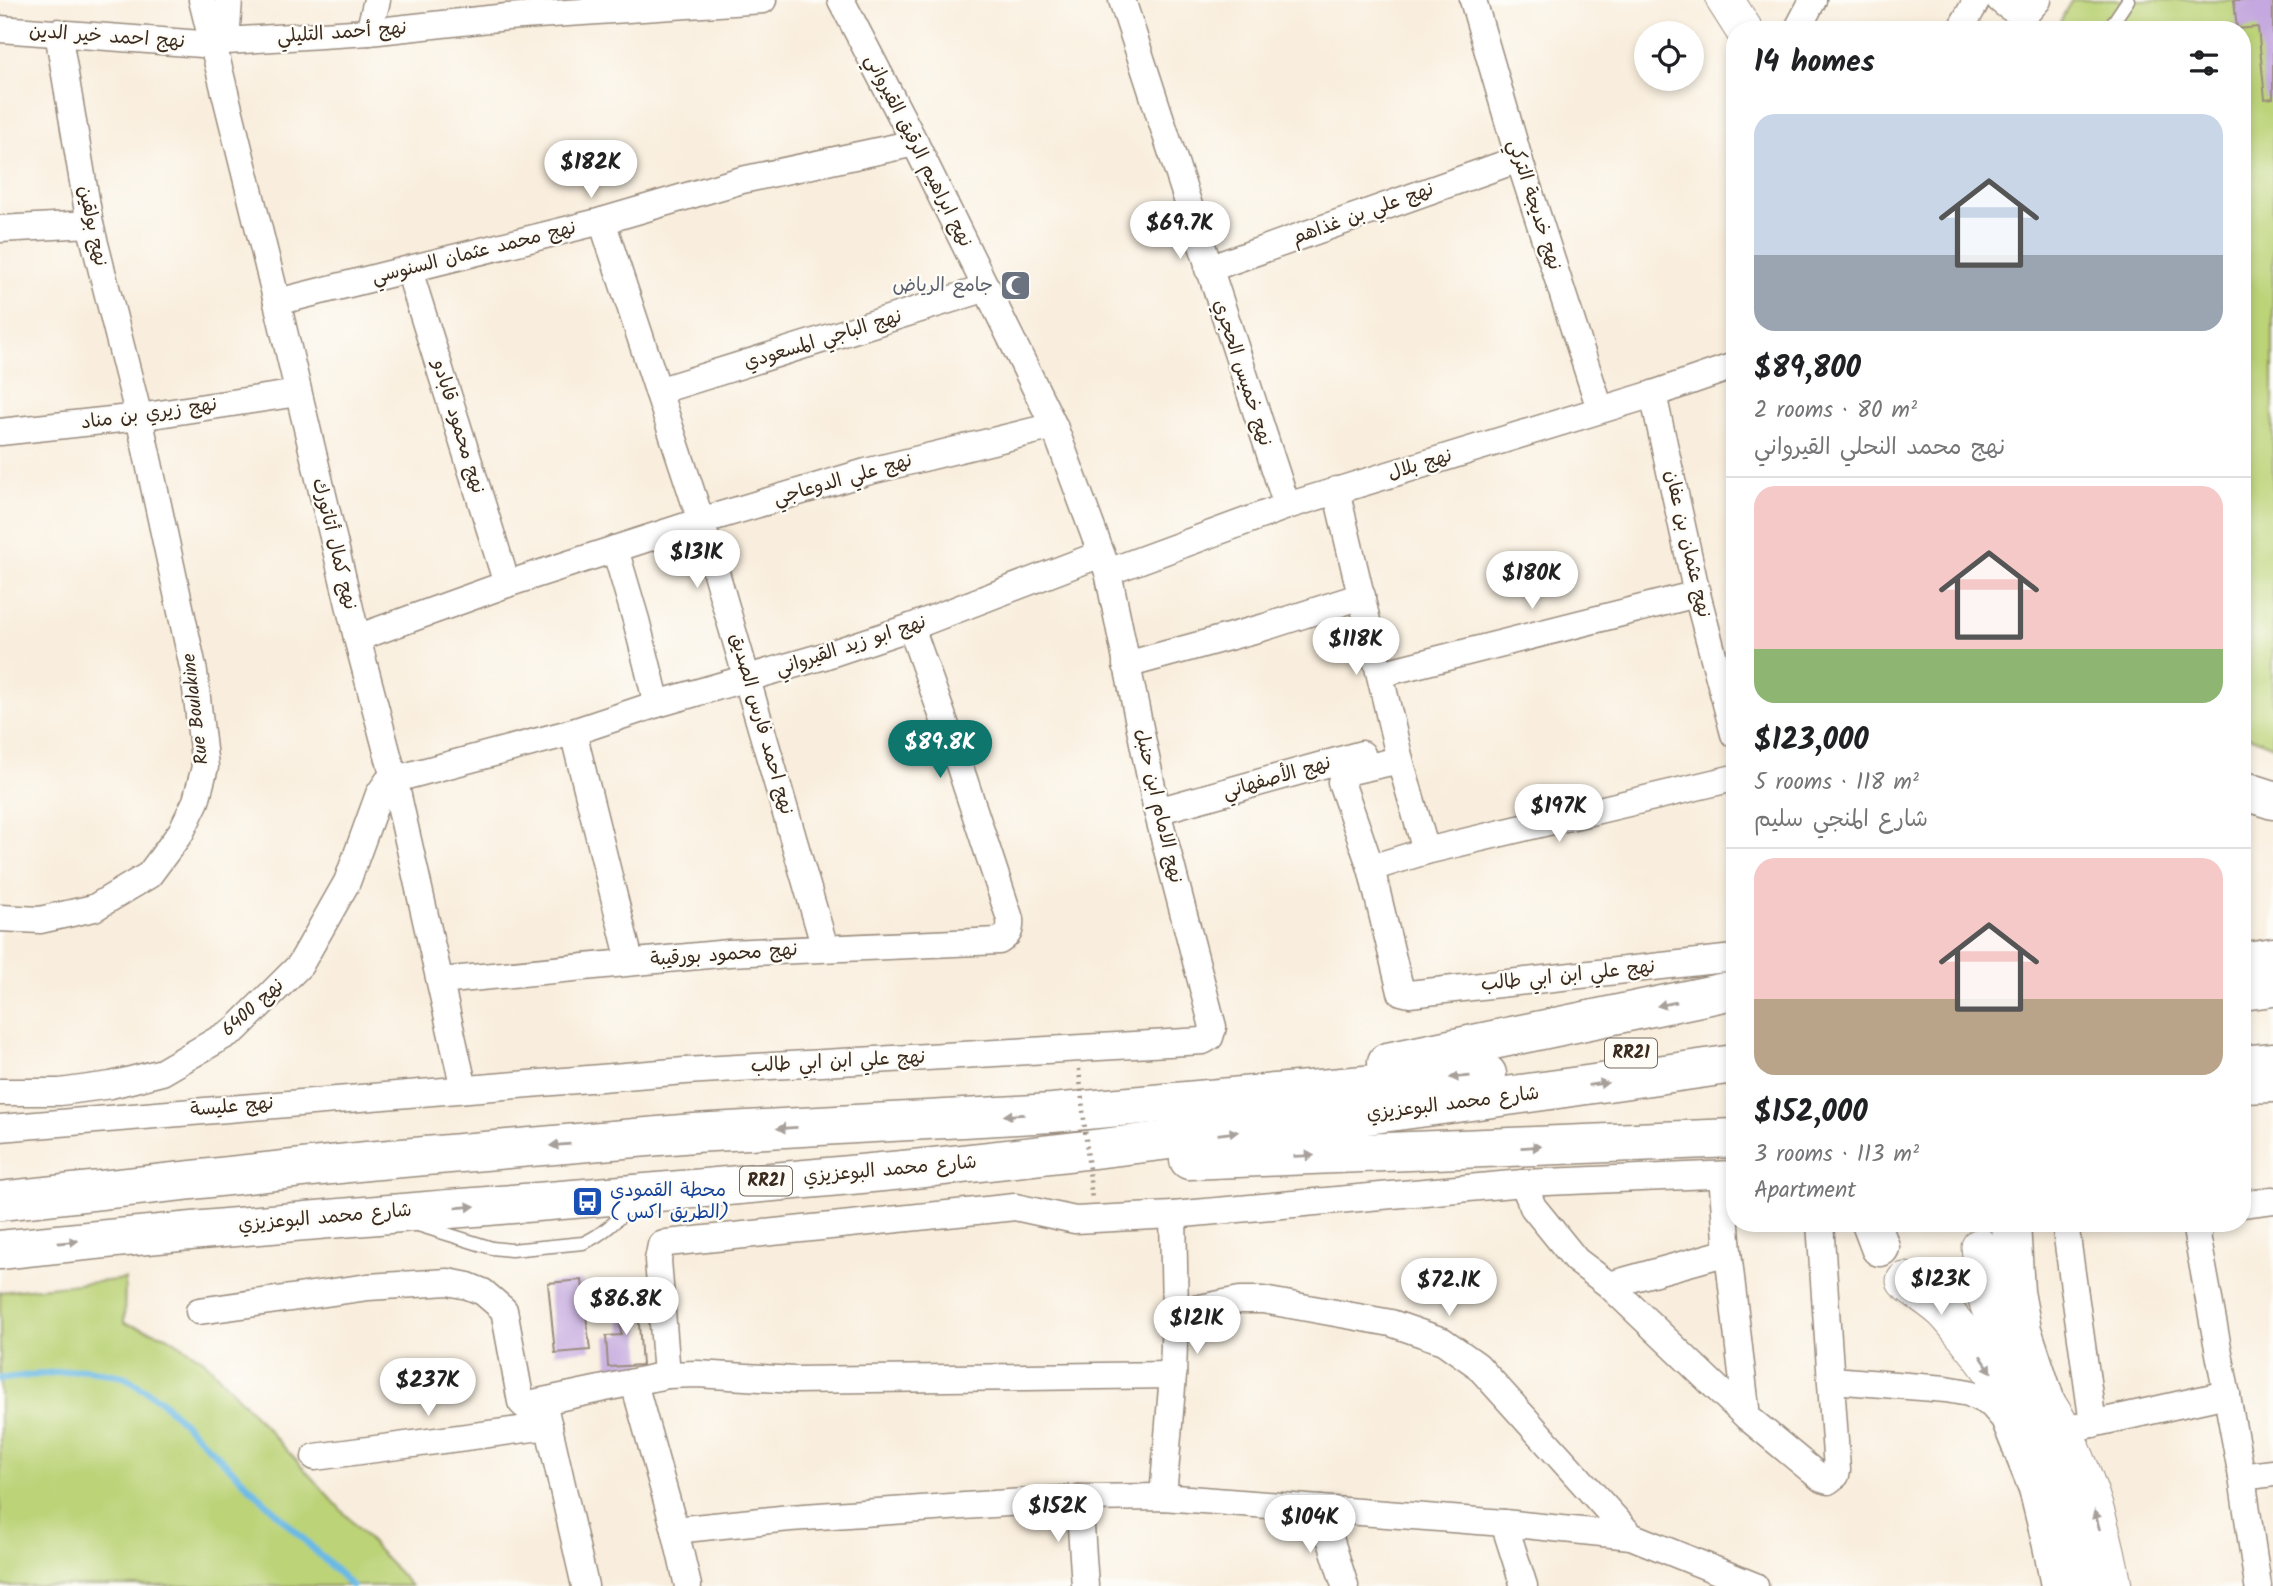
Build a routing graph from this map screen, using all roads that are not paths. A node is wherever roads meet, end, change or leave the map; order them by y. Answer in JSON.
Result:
{"nodes":[{"id":1,"x":202,"y":0,"type":"edge"},
{"id":2,"x":229,"y":0,"type":"edge"},
{"id":3,"x":377,"y":0,"type":"edge"},
{"id":4,"x":763,"y":0,"type":"edge"},
{"id":5,"x":841,"y":0,"type":"edge"},
{"id":6,"x":1122,"y":0,"type":"edge"},
{"id":7,"x":1474,"y":0,"type":"edge"},
{"id":8,"x":1725,"y":0,"type":"edge"},
{"id":9,"x":1813,"y":0,"type":"edge"},
{"id":10,"x":1977,"y":0,"type":"edge"},
{"id":11,"x":2000,"y":0,"type":"edge"},
{"id":12,"x":2038,"y":0,"type":"edge"},
{"id":13,"x":2128,"y":0,"type":"edge"},
{"id":14,"x":510,"y":9,"type":"edge"},
{"id":15,"x":1738,"y":21,"type":"edge"},
{"id":16,"x":1802,"y":21,"type":"edge"},
{"id":17,"x":1965,"y":21,"type":"edge"},
{"id":18,"x":2114,"y":21,"type":"edge"},
{"id":19,"x":0,"y":29,"type":"edge"},
{"id":20,"x":58,"y":32,"type":"junction"},
{"id":21,"x":369,"y":32,"type":"junction"},
{"id":22,"x":220,"y":43,"type":"junction"},
{"id":23,"x":915,"y":143,"type":"junction"},
{"id":24,"x":1519,"y":159,"type":"junction"},
{"id":25,"x":602,"y":221,"type":"junction"},
{"id":26,"x":90,"y":224,"type":"junction"},
{"id":27,"x":0,"y":229,"type":"edge"},
{"id":28,"x":1208,"y":269,"type":"junction"},
{"id":29,"x":410,"y":270,"type":"junction"},
{"id":30,"x":987,"y":288,"type":"junction"},
{"id":31,"x":277,"y":302,"type":"junction"},
{"id":32,"x":1726,"y":369,"type":"edge"},
{"id":33,"x":658,"y":391,"type":"junction"},
{"id":34,"x":298,"y":393,"type":"junction"},
{"id":35,"x":1653,"y":394,"type":"junction"},
{"id":36,"x":1600,"y":409,"type":"junction"},
{"id":37,"x":139,"y":417,"type":"junction"},
{"id":38,"x":1054,"y":426,"type":"junction"},
{"id":39,"x":0,"y":432,"type":"edge"},
{"id":40,"x":1336,"y":490,"type":"junction"},
{"id":41,"x":1287,"y":506,"type":"junction"},
{"id":42,"x":702,"y":522,"type":"junction"},
{"id":43,"x":615,"y":549,"type":"junction"},
{"id":44,"x":1105,"y":563,"type":"junction"},
{"id":45,"x":507,"y":584,"type":"junction"},
{"id":46,"x":1697,"y":594,"type":"junction"},
{"id":47,"x":1362,"y":596,"type":"junction"},
{"id":48,"x":911,"y":627,"type":"junction"},
{"id":49,"x":357,"y":638,"type":"junction"},
{"id":50,"x":1126,"y":665,"type":"junction"},
{"id":51,"x":1380,"y":674,"type":"junction"},
{"id":52,"x":748,"y":680,"type":"junction"},
{"id":53,"x":1726,"y":704,"type":"edge"},
{"id":54,"x":657,"y":705,"type":"junction"},
{"id":55,"x":573,"y":732,"type":"junction"},
{"id":56,"x":1399,"y":752,"type":"junction"},
{"id":57,"x":394,"y":778,"type":"junction"},
{"id":58,"x":1726,"y":780,"type":"edge"},
{"id":59,"x":2251,"y":793,"type":"edge"},
{"id":60,"x":2273,"y":800,"type":"edge"},
{"id":61,"x":1157,"y":811,"type":"junction"},
{"id":62,"x":1426,"y":851,"type":"junction"},
{"id":63,"x":1371,"y":867,"type":"junction"},
{"id":64,"x":0,"y":918,"type":"edge"},
{"id":65,"x":825,"y":948,"type":"junction"},
{"id":66,"x":2273,"y":957,"type":"edge"},
{"id":67,"x":1726,"y":959,"type":"edge"},
{"id":68,"x":630,"y":961,"type":"junction"},
{"id":69,"x":2251,"y":961,"type":"edge"},
{"id":70,"x":440,"y":981,"type":"junction"},
{"id":71,"x":2273,"y":987,"type":"edge"},
{"id":72,"x":2251,"y":990,"type":"edge"},
{"id":73,"x":1726,"y":992,"type":"edge"},
{"id":74,"x":1210,"y":1037,"type":"joint"},
{"id":75,"x":1726,"y":1039,"type":"edge"},
{"id":76,"x":2273,"y":1062,"type":"edge"},
{"id":77,"x":2251,"y":1064,"type":"edge"},
{"id":78,"x":1726,"y":1065,"type":"edge"},
{"id":79,"x":1529,"y":1081,"type":"junction"},
{"id":80,"x":464,"y":1088,"type":"junction"},
{"id":81,"x":2273,"y":1088,"type":"edge"},
{"id":82,"x":2251,"y":1089,"type":"edge"},
{"id":83,"x":60,"y":1092,"type":"junction"},
{"id":84,"x":0,"y":1093,"type":"edge"},
{"id":85,"x":1052,"y":1113,"type":"junction"},
{"id":86,"x":66,"y":1122,"type":"junction"},
{"id":87,"x":0,"y":1128,"type":"edge"},
{"id":88,"x":1726,"y":1138,"type":"edge"},
{"id":89,"x":942,"y":1166,"type":"junction"},
{"id":90,"x":1726,"y":1174,"type":"edge"},
{"id":91,"x":1523,"y":1183,"type":"junction"},
{"id":92,"x":2273,"y":1200,"type":"edge"},
{"id":93,"x":0,"y":1201,"type":"edge"},
{"id":94,"x":2251,"y":1203,"type":"edge"},
{"id":95,"x":1173,"y":1215,"type":"junction"},
{"id":96,"x":1728,"y":1232,"type":"edge"},
{"id":97,"x":1821,"y":1232,"type":"edge"},
{"id":98,"x":1878,"y":1232,"type":"edge"},
{"id":99,"x":1985,"y":1232,"type":"edge"},
{"id":100,"x":1987,"y":1232,"type":"edge"},
{"id":101,"x":2064,"y":1232,"type":"edge"},
{"id":102,"x":2198,"y":1232,"type":"edge"},
{"id":103,"x":0,"y":1250,"type":"edge"},
{"id":104,"x":1728,"y":1252,"type":"junction"},
{"id":105,"x":1905,"y":1281,"type":"junction"},
{"id":106,"x":1609,"y":1285,"type":"junction"},
{"id":107,"x":199,"y":1311,"type":"dead end"},
{"id":108,"x":1175,"y":1313,"type":"junction"},
{"id":109,"x":667,"y":1375,"type":"junction"},
{"id":110,"x":1172,"y":1375,"type":"junction"},
{"id":111,"x":1832,"y":1380,"type":"junction"},
{"id":112,"x":634,"y":1384,"type":"junction"},
{"id":113,"x":2227,"y":1394,"type":"junction"},
{"id":114,"x":546,"y":1414,"type":"junction"},
{"id":115,"x":1746,"y":1417,"type":"junction"},
{"id":116,"x":2068,"y":1419,"type":"junction"},
{"id":117,"x":315,"y":1457,"type":"dead end"},
{"id":118,"x":2273,"y":1473,"type":"edge"},
{"id":119,"x":2242,"y":1477,"type":"junction"},
{"id":120,"x":1163,"y":1497,"type":"junction"},
{"id":121,"x":1079,"y":1498,"type":"junction"},
{"id":122,"x":1321,"y":1509,"type":"junction"},
{"id":123,"x":1504,"y":1523,"type":"junction"},
{"id":124,"x":675,"y":1530,"type":"junction"},
{"id":125,"x":1631,"y":1536,"type":"junction"},
{"id":126,"x":585,"y":1586,"type":"edge"},
{"id":127,"x":688,"y":1586,"type":"edge"},
{"id":128,"x":1085,"y":1586,"type":"edge"},
{"id":129,"x":1345,"y":1586,"type":"edge"},
{"id":130,"x":1524,"y":1586,"type":"edge"},
{"id":131,"x":1755,"y":1586,"type":"edge"},
{"id":132,"x":2054,"y":1586,"type":"edge"},
{"id":133,"x":2082,"y":1586,"type":"edge"},
{"id":134,"x":2113,"y":1586,"type":"edge"},
{"id":135,"x":2258,"y":1586,"type":"edge"}],
"edges":[{"from":1,"to":22,"type":"street","name":"نهج كمال أتاتورك"},
{"from":2,"to":22,"type":"street"},
{"from":3,"to":21,"type":"street"},
{"from":4,"to":14,"type":"street","name":"نهج أحمد التليلي"},
{"from":5,"to":23,"type":"street","name":"نهج ابراهيم الرقيق القيرواني"},
{"from":6,"to":28,"type":"street","name":"نهج خميس الحجري"},
{"from":7,"to":24,"type":"street","name":"نهج خديجة التركي"},
{"from":8,"to":15,"type":"main road"},
{"from":9,"to":16,"type":"street"},
{"from":10,"to":17,"type":"street"},
{"from":11,"to":12,"type":"street"},
{"from":13,"to":18,"type":"lane"},
{"from":14,"to":21,"type":"street","name":"نهج أحمد التليلي"},
{"from":19,"to":20,"type":"street","name":"نهج احمد خير الدين"},
{"from":20,"to":22,"type":"street","name":"نهج احمد خير الدين"},
{"from":20,"to":26,"type":"street","name":"نهج بولقين"},
{"from":21,"to":22,"type":"street","name":"نهج أحمد التليلي"},
{"from":22,"to":31,"type":"street","name":"نهج كمال أتاتورك"},
{"from":23,"to":25,"type":"street","name":"نهج محمد عثمان السنوسي"},
{"from":23,"to":30,"type":"street","name":"نهج ابراهيم الرقيق القيرواني"},
{"from":24,"to":28,"type":"street","name":"نهج علي بن غذاهم"},
{"from":24,"to":36,"type":"street","name":"نهج خديجة التركي"},
{"from":25,"to":29,"type":"street","name":"نهج محمد عثمان السنوسي"},
{"from":25,"to":33,"type":"street","name":"نهج احمد فارس الصديق"},
{"from":26,"to":27,"type":"street"},
{"from":26,"to":37,"type":"street","name":"نهج بولقين"},
{"from":28,"to":41,"type":"street","name":"نهج خميس الحجري"},
{"from":29,"to":31,"type":"street","name":"نهج محمد عثمان السنوسي"},
{"from":29,"to":45,"type":"street","name":"نهج محمود قابادو"},
{"from":30,"to":33,"type":"street","name":"نهج الباجي المسعودي"},
{"from":30,"to":38,"type":"street","name":"نهج ابراهيم الرقيق القيرواني"},
{"from":31,"to":34,"type":"street","name":"نهج كمال أتاتورك"},
{"from":32,"to":35,"type":"street","name":"نهج بلال"},
{"from":33,"to":42,"type":"street","name":"نهج احمد فارس الصديق"},
{"from":34,"to":37,"type":"street","name":"نهج زيري بن مناد"},
{"from":34,"to":49,"type":"street","name":"نهج كمال أتاتورك"},
{"from":35,"to":36,"type":"street","name":"نهج بلال"},
{"from":35,"to":46,"type":"street","name":"نهج عثمان بن عفان"},
{"from":36,"to":40,"type":"street","name":"نهج بلال"},
{"from":37,"to":39,"type":"street","name":"نهج زيري بن مناد"},
{"from":37,"to":64,"type":"street","name":"Rue Boulakine"},
{"from":38,"to":42,"type":"street","name":"نهج علي الدوعاجي"},
{"from":38,"to":44,"type":"street","name":"نهج ابراهيم الرقيق القيرواني"},
{"from":40,"to":41,"type":"street","name":"نهج بلال"},
{"from":40,"to":47,"type":"street"},
{"from":41,"to":44,"type":"street","name":"نهج بلال"},
{"from":42,"to":43,"type":"street","name":"نهج علي الدوعاجي"},
{"from":42,"to":52,"type":"street","name":"نهج احمد فارس الصديق"},
{"from":43,"to":45,"type":"street","name":"نهج علي الدوعاجي"},
{"from":43,"to":54,"type":"street"},
{"from":44,"to":48,"type":"street","name":"نهج ابو زيد القيرواني"},
{"from":44,"to":50,"type":"street","name":"نهج الامام ابن حنبل"},
{"from":45,"to":49,"type":"street","name":"نهج علي الدوعاجي"},
{"from":46,"to":51,"type":"street"},
{"from":46,"to":53,"type":"street","name":"نهج عثمان بن عفان"},
{"from":47,"to":50,"type":"street"},
{"from":47,"to":51,"type":"street"},
{"from":48,"to":52,"type":"street","name":"نهج ابو زيد القيرواني"},
{"from":48,"to":65,"type":"street","name":"نهج محمود بورقيبة"},
{"from":49,"to":57,"type":"street","name":"نهج كمال أتاتورك"},
{"from":50,"to":61,"type":"street","name":"نهج الامام ابن حنبل"},
{"from":51,"to":56,"type":"street"},
{"from":52,"to":54,"type":"street","name":"نهج ابو زيد القيرواني"},
{"from":52,"to":65,"type":"street","name":"نهج احمد فارس الصديق"},
{"from":54,"to":55,"type":"street","name":"نهج ابو زيد القيرواني"},
{"from":55,"to":57,"type":"street","name":"نهج ابو زيد القيرواني"},
{"from":55,"to":68,"type":"street"},
{"from":56,"to":61,"type":"street","name":"نهج الأصفهاني"},
{"from":56,"to":62,"type":"street"},
{"from":56,"to":63,"type":"street"},
{"from":57,"to":70,"type":"street","name":"نهج كمال أتاتورك"},
{"from":57,"to":83,"type":"street","name":"نهج 6400"},
{"from":58,"to":62,"type":"street"},
{"from":59,"to":60,"type":"highway"},
{"from":61,"to":74,"type":"street","name":"نهج الامام ابن حنبل"},
{"from":62,"to":63,"type":"street"},
{"from":63,"to":67,"type":"street","name":"نهج علي ابن ابي طالب"},
{"from":65,"to":68,"type":"street","name":"نهج محمود بورقيبة"},
{"from":66,"to":69,"type":"highway"},
{"from":68,"to":70,"type":"street","name":"نهج محمود بورقيبة"},
{"from":70,"to":80,"type":"street","name":"نهج كمال أتاتورك"},
{"from":71,"to":72,"type":"highway"},
{"from":73,"to":85,"type":"highway","one_way":true},
{"from":74,"to":80,"type":"street","name":"نهج علي ابن ابي طالب"},
{"from":75,"to":79,"type":"highway","name":"شارع محمد البوعزيزي","number":"RR21"},
{"from":76,"to":77,"type":"highway"},
{"from":79,"to":78,"type":"highway","name":"شارع محمد البوعزيزي","number":"RR21","one_way":true},
{"from":79,"to":85,"type":"highway","name":"شارع محمد البوعزيزي","number":"RR21","one_way":true},
{"from":89,"to":79,"type":"highway","name":"شارع محمد البوعزيزي","number":"RR21","one_way":true},
{"from":80,"to":86,"type":"street","name":"نهج عليسة"},
{"from":81,"to":82,"type":"street"},
{"from":83,"to":84,"type":"street","name":"نهج 6400"},
{"from":83,"to":86,"type":"street"},
{"from":85,"to":93,"type":"highway","name":"شارع محمد البوعزيزي","number":"RR21","one_way":true},
{"from":86,"to":87,"type":"street","name":"نهج عليسة"},
{"from":89,"to":88,"type":"highway","one_way":true},
{"from":103,"to":89,"type":"highway","name":"شارع محمد البوعزيزي","number":"RR21","one_way":true},
{"from":90,"to":91,"type":"street"},
{"from":91,"to":95,"type":"street"},
{"from":91,"to":106,"type":"street"},
{"from":92,"to":94,"type":"street"},
{"from":95,"to":108,"type":"street"},
{"from":95,"to":109,"type":"street"},
{"from":96,"to":104,"type":"street"},
{"from":97,"to":111,"type":"street"},
{"from":98,"to":105,"type":"main road"},
{"from":99,"to":105,"type":"main road"},
{"from":100,"to":116,"type":"highway"},
{"from":101,"to":116,"type":"street"},
{"from":102,"to":113,"type":"street"},
{"from":104,"to":106,"type":"street"},
{"from":104,"to":115,"type":"street"},
{"from":105,"to":133,"type":"main road","one_way":true},
{"from":106,"to":115,"type":"street"},
{"from":107,"to":114,"type":"street"},
{"from":108,"to":110,"type":"street"},
{"from":108,"to":125,"type":"street"},
{"from":109,"to":110,"type":"street"},
{"from":109,"to":112,"type":"street"},
{"from":110,"to":120,"type":"street"},
{"from":111,"to":115,"type":"street"},
{"from":111,"to":132,"type":"street"},
{"from":112,"to":114,"type":"street"},
{"from":112,"to":124,"type":"street"},
{"from":113,"to":116,"type":"street"},
{"from":113,"to":119,"type":"street"},
{"from":114,"to":117,"type":"street"},
{"from":114,"to":126,"type":"street"},
{"from":134,"to":116,"type":"main road","one_way":true},
{"from":118,"to":119,"type":"street"},
{"from":119,"to":135,"type":"street"},
{"from":120,"to":121,"type":"street"},
{"from":120,"to":122,"type":"street"},
{"from":121,"to":124,"type":"street"},
{"from":121,"to":128,"type":"street"},
{"from":122,"to":123,"type":"street"},
{"from":122,"to":129,"type":"street"},
{"from":123,"to":125,"type":"street"},
{"from":123,"to":130,"type":"street"},
{"from":124,"to":127,"type":"street"},
{"from":125,"to":131,"type":"street"}]}
